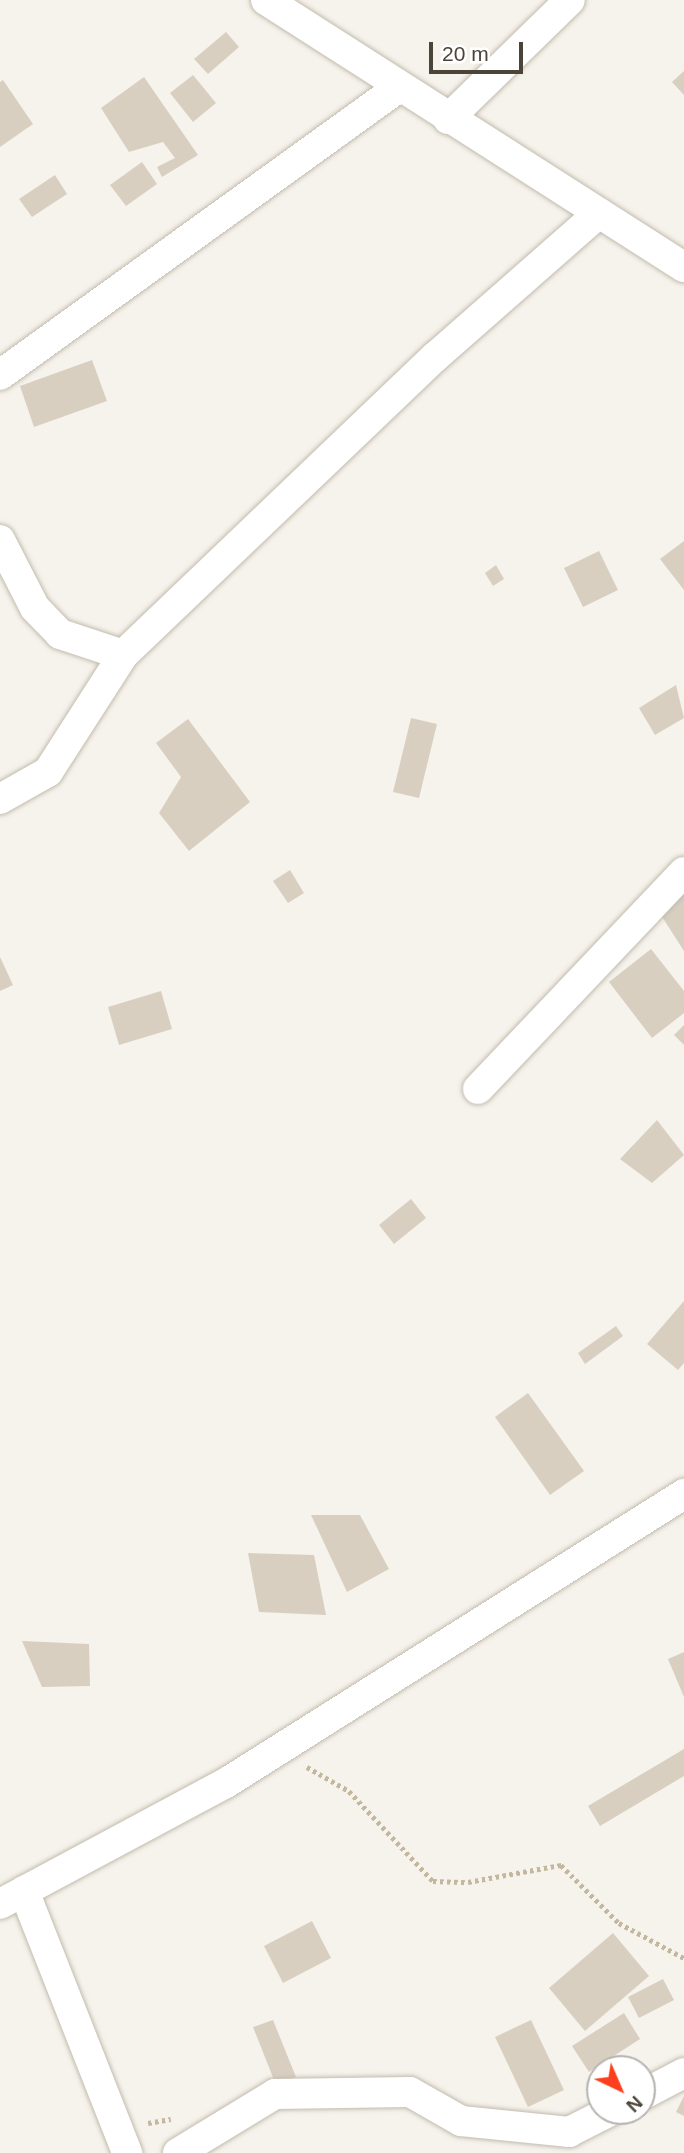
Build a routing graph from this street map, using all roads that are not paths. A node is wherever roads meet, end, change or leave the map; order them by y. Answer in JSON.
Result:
{"nodes":[{"id":1,"x":266,"y":0,"type":"edge"},
{"id":2,"x":570,"y":0,"type":"edge"},
{"id":3,"x":398,"y":87,"type":"junction"},
{"id":4,"x":448,"y":119,"type":"junction"},
{"id":5,"x":599,"y":213,"type":"junction"},
{"id":6,"x":684,"y":267,"type":"edge"},
{"id":7,"x":0,"y":375,"type":"edge"},
{"id":8,"x":0,"y":540,"type":"edge"},
{"id":9,"x":123,"y":655,"type":"junction"},
{"id":10,"x":0,"y":799,"type":"edge"},
{"id":11,"x":684,"y":872,"type":"edge"},
{"id":12,"x":478,"y":1089,"type":"dead end"},
{"id":13,"x":684,"y":1494,"type":"edge"},
{"id":14,"x":12,"y":1897,"type":"edge"},
{"id":15,"x":684,"y":2073,"type":"edge"},
{"id":16,"x":656,"y":2088,"type":"edge"},
{"id":17,"x":586,"y":2123,"type":"edge"},
{"id":18,"x":127,"y":2153,"type":"edge"},
{"id":19,"x":178,"y":2153,"type":"edge"}],
"edges":[{"from":1,"to":3,"type":"street"},
{"from":2,"to":4,"type":"street"},
{"from":3,"to":4,"type":"street"},
{"from":3,"to":7,"type":"street"},
{"from":4,"to":5,"type":"street"},
{"from":5,"to":6,"type":"street"},
{"from":5,"to":9,"type":"street"},
{"from":8,"to":9,"type":"street"},
{"from":9,"to":10,"type":"street"},
{"from":11,"to":12,"type":"street"},
{"from":13,"to":14,"type":"street"},
{"from":14,"to":18,"type":"street"},
{"from":15,"to":16,"type":"street"},
{"from":17,"to":19,"type":"street"}]}
